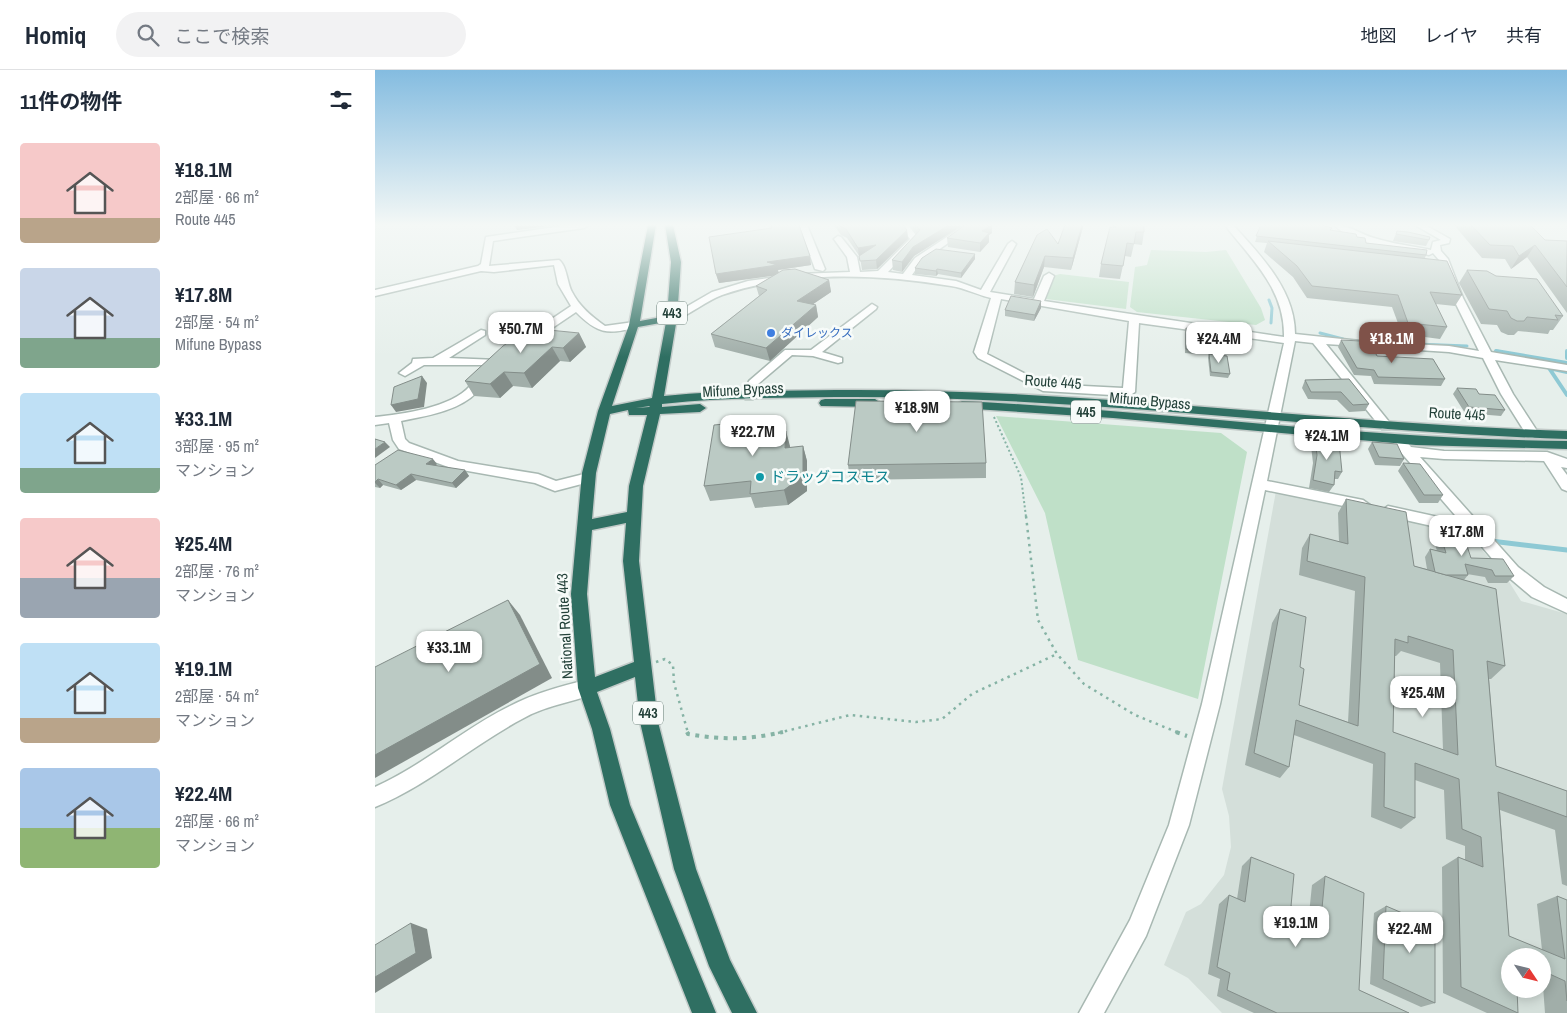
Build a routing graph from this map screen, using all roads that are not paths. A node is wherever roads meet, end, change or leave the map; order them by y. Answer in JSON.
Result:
{"nodes":[{"id":1,"x":477,"y":269,"type":"edge"},
{"id":2,"x":560,"y":269,"type":"edge"},
{"id":3,"x":644,"y":269,"type":"edge"},
{"id":4,"x":675,"y":269,"type":"edge"},
{"id":5,"x":855,"y":269,"type":"edge"},
{"id":6,"x":886,"y":269,"type":"edge"},
{"id":7,"x":912,"y":269,"type":"edge"},
{"id":8,"x":998,"y":269,"type":"edge"},
{"id":9,"x":1264,"y":269,"type":"edge"},
{"id":10,"x":1445,"y":269,"type":"edge"},
{"id":11,"x":881,"y":274,"type":"junction"},
{"id":12,"x":856,"y":276,"type":"junction"},
{"id":13,"x":1049,"y":276,"type":"dead end"},
{"id":14,"x":906,"y":277,"type":"junction"},
{"id":15,"x":375,"y":293,"type":"edge"},
{"id":16,"x":984,"y":293,"type":"junction"},
{"id":17,"x":997,"y":296,"type":"junction"},
{"id":18,"x":1038,"y":302,"type":"junction"},
{"id":19,"x":576,"y":307,"type":"junction"},
{"id":20,"x":872,"y":307,"type":"dead end"},
{"id":21,"x":672,"y":318,"type":"junction"},
{"id":22,"x":1135,"y":318,"type":"junction"},
{"id":23,"x":634,"y":325,"type":"junction"},
{"id":24,"x":481,"y":332,"type":"dead end"},
{"id":25,"x":1290,"y":339,"type":"junction"},
{"id":26,"x":1317,"y":340,"type":"junction"},
{"id":27,"x":518,"y":347,"type":"edge"},
{"id":28,"x":814,"y":352,"type":"junction"},
{"id":29,"x":1487,"y":354,"type":"junction"},
{"id":30,"x":838,"y":360,"type":"dead end"},
{"id":31,"x":425,"y":361,"type":"junction"},
{"id":32,"x":1567,"y":368,"type":"edge"},
{"id":33,"x":405,"y":373,"type":"dead end"},
{"id":34,"x":1043,"y":392,"type":"junction"},
{"id":35,"x":749,"y":396,"type":"junction"},
{"id":36,"x":655,"y":406,"type":"junction"},
{"id":37,"x":604,"y":411,"type":"junction"},
{"id":38,"x":394,"y":419,"type":"junction"},
{"id":39,"x":375,"y":421,"type":"edge"},
{"id":40,"x":1272,"y":423,"type":"junction"},
{"id":41,"x":1386,"y":426,"type":"junction"},
{"id":42,"x":1567,"y":435,"type":"edge"},
{"id":43,"x":1397,"y":438,"type":"junction"},
{"id":44,"x":1535,"y":440,"type":"junction"},
{"id":45,"x":1567,"y":445,"type":"edge"},
{"id":46,"x":404,"y":446,"type":"junction"},
{"id":47,"x":1408,"y":451,"type":"junction"},
{"id":48,"x":390,"y":457,"type":"edge"},
{"id":49,"x":1548,"y":457,"type":"junction"},
{"id":50,"x":1567,"y":464,"type":"edge"},
{"id":51,"x":588,"y":478,"type":"junction"},
{"id":52,"x":1259,"y":484,"type":"junction"},
{"id":53,"x":1567,"y":486,"type":"edge"},
{"id":54,"x":634,"y":516,"type":"junction"},
{"id":55,"x":583,"y":526,"type":"junction"},
{"id":56,"x":1477,"y":531,"type":"junction"},
{"id":57,"x":1567,"y":606,"type":"edge"},
{"id":58,"x":643,"y":666,"type":"junction"},
{"id":59,"x":587,"y":688,"type":"junction"},
{"id":60,"x":375,"y":797,"type":"edge"},
{"id":61,"x":704,"y":1013,"type":"edge"},
{"id":62,"x":745,"y":1013,"type":"edge"},
{"id":63,"x":1091,"y":1013,"type":"edge"}],
"edges":[{"from":1,"to":15,"type":"street"},
{"from":2,"to":19,"type":"street"},
{"from":3,"to":23,"type":"highway","name":"National Route 443","number":"443"},
{"from":4,"to":21,"type":"highway","number":"443"},
{"from":5,"to":12,"type":"street"},
{"from":6,"to":11,"type":"street"},
{"from":7,"to":14,"type":"street"},
{"from":8,"to":16,"type":"street"},
{"from":9,"to":25,"type":"street"},
{"from":10,"to":29,"type":"street"},
{"from":11,"to":12,"type":"street"},
{"from":11,"to":14,"type":"street"},
{"from":12,"to":21,"type":"street"},
{"from":13,"to":18,"type":"street"},
{"from":14,"to":16,"type":"street"},
{"from":16,"to":17,"type":"street"},
{"from":17,"to":18,"type":"street"},
{"from":17,"to":34,"type":"street"},
{"from":18,"to":22,"type":"street"},
{"from":19,"to":23,"type":"street"},
{"from":19,"to":27,"type":"street"},
{"from":20,"to":28,"type":"street"},
{"from":21,"to":23,"type":"highway"},
{"from":21,"to":36,"type":"highway","number":"443"},
{"from":22,"to":25,"type":"street"},
{"from":22,"to":34,"type":"street"},
{"from":23,"to":37,"type":"highway","name":"National Route 443","number":"443"},
{"from":24,"to":31,"type":"street"},
{"from":25,"to":26,"type":"street"},
{"from":25,"to":40,"type":"street"},
{"from":26,"to":29,"type":"street"},
{"from":26,"to":41,"type":"street"},
{"from":28,"to":30,"type":"street"},
{"from":28,"to":35,"type":"street"},
{"from":29,"to":32,"type":"street"},
{"from":29,"to":44,"type":"street"},
{"from":31,"to":33,"type":"street"},
{"from":31,"to":38,"type":"street"},
{"from":34,"to":35,"type":"highway","name":"Route 445","number":"445"},
{"from":34,"to":40,"type":"highway","name":"Route 445","number":"445"},
{"from":35,"to":36,"type":"highway","name":"Route 445","number":"445"},
{"from":36,"to":37,"type":"highway","name":"Mifune Bypass","number":"445"},
{"from":36,"to":40,"type":"highway","name":"Mifune Bypass","number":"445"},
{"from":36,"to":54,"type":"highway","number":"443"},
{"from":37,"to":51,"type":"highway","name":"National Route 443","number":"443"},
{"from":38,"to":39,"type":"street"},
{"from":38,"to":46,"type":"street"},
{"from":40,"to":41,"type":"highway","name":"Route 445","number":"445"},
{"from":40,"to":43,"type":"highway","name":"Mifune Bypass","number":"445"},
{"from":40,"to":52,"type":"street"},
{"from":41,"to":44,"type":"highway","name":"Route 445","number":"445"},
{"from":42,"to":44,"type":"highway","name":"Route 445","number":"445"},
{"from":43,"to":44,"type":"highway","name":"Mifune Bypass","number":"445"},
{"from":43,"to":47,"type":"street"},
{"from":44,"to":45,"type":"highway","name":"Mifune Bypass","number":"445"},
{"from":44,"to":49,"type":"street"},
{"from":46,"to":48,"type":"street"},
{"from":46,"to":51,"type":"street"},
{"from":47,"to":49,"type":"street"},
{"from":47,"to":56,"type":"street"},
{"from":49,"to":50,"type":"street"},
{"from":49,"to":53,"type":"street"},
{"from":51,"to":55,"type":"highway","name":"National Route 443","number":"443"},
{"from":52,"to":56,"type":"street"},
{"from":52,"to":63,"type":"street"},
{"from":54,"to":55,"type":"highway"},
{"from":54,"to":58,"type":"highway","number":"443"},
{"from":55,"to":59,"type":"highway","name":"National Route 443","number":"443"},
{"from":56,"to":57,"type":"street"},
{"from":58,"to":59,"type":"highway"},
{"from":58,"to":62,"type":"highway","number":"443"},
{"from":59,"to":60,"type":"street"},
{"from":59,"to":61,"type":"highway","name":"National Route 443","number":"443"}]}
